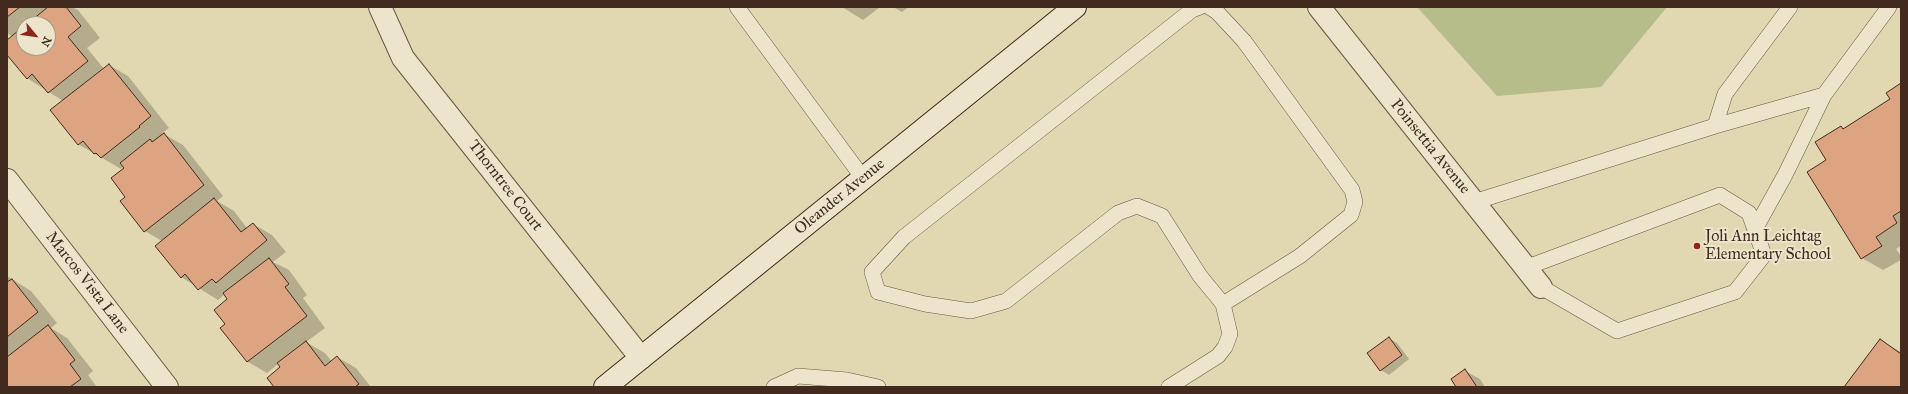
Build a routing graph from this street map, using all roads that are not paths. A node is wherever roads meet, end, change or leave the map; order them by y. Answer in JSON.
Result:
{"nodes":[{"id":1,"x":380,"y":7,"type":"edge"},
{"id":2,"x":737,"y":7,"type":"edge"},
{"id":3,"x":1075,"y":7,"type":"edge"},
{"id":4,"x":1200,"y":7,"type":"edge"},
{"id":5,"x":1209,"y":7,"type":"edge"},
{"id":6,"x":1319,"y":7,"type":"edge"},
{"id":7,"x":1790,"y":7,"type":"edge"},
{"id":8,"x":1888,"y":7,"type":"edge"},
{"id":9,"x":1824,"y":95,"type":"junction"},
{"id":10,"x":1715,"y":126,"type":"junction"},
{"id":11,"x":863,"y":178,"type":"junction"},
{"id":12,"x":7,"y":180,"type":"edge"},
{"id":13,"x":1474,"y":202,"type":"junction"},
{"id":14,"x":1755,"y":229,"type":"junction"},
{"id":15,"x":1526,"y":268,"type":"junction"},
{"id":16,"x":1541,"y":287,"type":"joint"},
{"id":17,"x":1224,"y":304,"type":"junction"},
{"id":18,"x":641,"y":358,"type":"junction"},
{"id":19,"x":167,"y":387,"type":"edge"},
{"id":20,"x":605,"y":387,"type":"edge"},
{"id":21,"x":774,"y":387,"type":"edge"},
{"id":22,"x":878,"y":387,"type":"edge"},
{"id":23,"x":1169,"y":387,"type":"edge"}],
"edges":[{"from":1,"to":18,"type":"street","name":"Thorntree Court"},
{"from":2,"to":11,"type":"lane"},
{"from":3,"to":11,"type":"street","name":"Oleander Avenue"},
{"from":4,"to":17,"type":"lane"},
{"from":5,"to":17,"type":"lane"},
{"from":6,"to":13,"type":"street","name":"Poinsettia Avenue"},
{"from":7,"to":10,"type":"lane"},
{"from":8,"to":9,"type":"lane"},
{"from":9,"to":10,"type":"lane"},
{"from":9,"to":14,"type":"lane"},
{"from":10,"to":13,"type":"lane"},
{"from":11,"to":18,"type":"street","name":"Oleander Avenue"},
{"from":12,"to":19,"type":"street","name":"Marcos Vista Lane"},
{"from":13,"to":15,"type":"street","name":"Poinsettia Avenue"},
{"from":14,"to":15,"type":"lane"},
{"from":14,"to":16,"type":"lane"},
{"from":15,"to":16,"type":"street","name":"Poinsettia Avenue"},
{"from":17,"to":23,"type":"lane"},
{"from":18,"to":20,"type":"street","name":"Oleander Avenue"},
{"from":21,"to":22,"type":"lane"}]}
